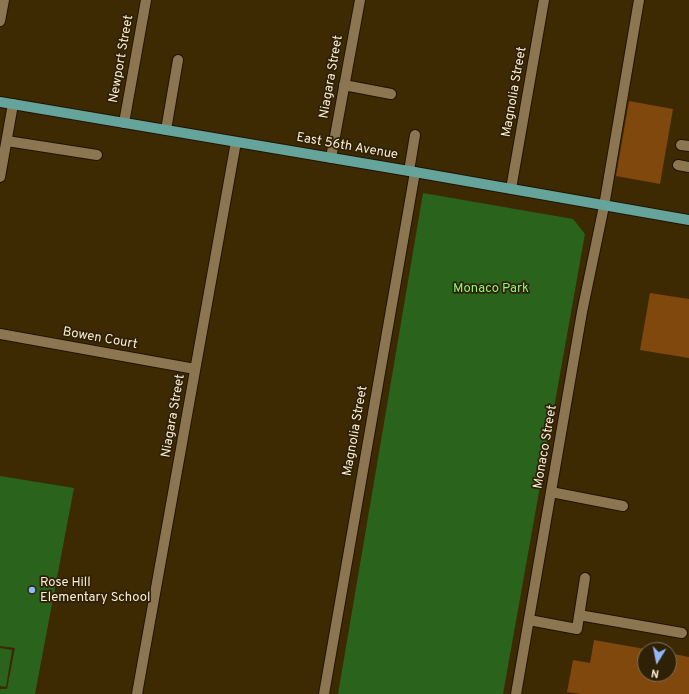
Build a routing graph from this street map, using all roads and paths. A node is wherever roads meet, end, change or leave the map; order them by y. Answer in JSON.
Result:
{"nodes":[{"id":1,"x":4,"y":0,"type":"edge"},
{"id":2,"x":146,"y":0,"type":"edge"},
{"id":3,"x":360,"y":0,"type":"edge"},
{"id":4,"x":544,"y":0,"type":"edge"},
{"id":5,"x":639,"y":0,"type":"edge"},
{"id":6,"x":0,"y":21,"type":"edge"},
{"id":7,"x":178,"y":60,"type":"dead end"},
{"id":8,"x":344,"y":85,"type":"junction"},
{"id":9,"x":391,"y":94,"type":"dead end"},
{"id":10,"x":0,"y":102,"type":"edge"},
{"id":11,"x":13,"y":104,"type":"junction"},
{"id":12,"x":124,"y":123,"type":"junction"},
{"id":13,"x":166,"y":130,"type":"junction"},
{"id":14,"x":415,"y":135,"type":"dead end"},
{"id":15,"x":6,"y":141,"type":"junction"},
{"id":16,"x":236,"y":142,"type":"junction"},
{"id":17,"x":97,"y":155,"type":"dead end"},
{"id":18,"x":331,"y":158,"type":"junction"},
{"id":19,"x":678,"y":165,"type":"dead end"},
{"id":20,"x":689,"y":167,"type":"edge"},
{"id":21,"x":412,"y":171,"type":"junction"},
{"id":22,"x":0,"y":177,"type":"edge"},
{"id":23,"x":511,"y":189,"type":"junction"},
{"id":24,"x":604,"y":206,"type":"junction"},
{"id":25,"x":689,"y":219,"type":"edge"},
{"id":26,"x":0,"y":334,"type":"edge"},
{"id":27,"x":195,"y":369,"type":"junction"},
{"id":28,"x":551,"y":492,"type":"junction"},
{"id":29,"x":623,"y":506,"type":"dead end"},
{"id":30,"x":585,"y":578,"type":"dead end"},
{"id":31,"x":579,"y":615,"type":"junction"},
{"id":32,"x":529,"y":620,"type":"junction"},
{"id":33,"x":682,"y":633,"type":"dead end"},
{"id":34,"x":137,"y":694,"type":"edge"},
{"id":35,"x":324,"y":694,"type":"edge"},
{"id":36,"x":516,"y":694,"type":"edge"}],
"edges":[{"from":1,"to":6,"type":"street"},
{"from":2,"to":12,"type":"street","name":"Newport Street"},
{"from":3,"to":8,"type":"street","name":"Niagara Street"},
{"from":4,"to":23,"type":"street","name":"Magnolia Street"},
{"from":5,"to":24,"type":"street","name":"Monaco Street"},
{"from":7,"to":13,"type":"street"},
{"from":8,"to":9,"type":"street"},
{"from":8,"to":18,"type":"street","name":"Niagara Street"},
{"from":10,"to":11,"type":"main road","name":"East 56th Avenue"},
{"from":11,"to":12,"type":"main road","name":"East 56th Avenue"},
{"from":11,"to":15,"type":"street"},
{"from":12,"to":13,"type":"main road","name":"East 56th Avenue"},
{"from":13,"to":16,"type":"main road","name":"East 56th Avenue"},
{"from":14,"to":21,"type":"street","name":"Magnolia Street"},
{"from":15,"to":17,"type":"street"},
{"from":15,"to":22,"type":"street"},
{"from":16,"to":18,"type":"main road","name":"East 56th Avenue"},
{"from":16,"to":27,"type":"street","name":"Niagara Street"},
{"from":18,"to":21,"type":"main road","name":"East 56th Avenue"},
{"from":19,"to":20,"type":"street"},
{"from":21,"to":23,"type":"main road","name":"East 56th Avenue"},
{"from":21,"to":35,"type":"street","name":"Magnolia Street"},
{"from":23,"to":24,"type":"main road","name":"East 56th Avenue"},
{"from":24,"to":25,"type":"main road","name":"East 56th Avenue"},
{"from":24,"to":28,"type":"street","name":"Monaco Street"},
{"from":26,"to":27,"type":"street","name":"Bowen Court"},
{"from":27,"to":34,"type":"street","name":"Niagara Street"},
{"from":28,"to":29,"type":"street"},
{"from":28,"to":32,"type":"street","name":"Monaco Street"},
{"from":30,"to":31,"type":"street"},
{"from":31,"to":32,"type":"street"},
{"from":31,"to":33,"type":"street"},
{"from":32,"to":36,"type":"street","name":"Monaco Street"}]}
